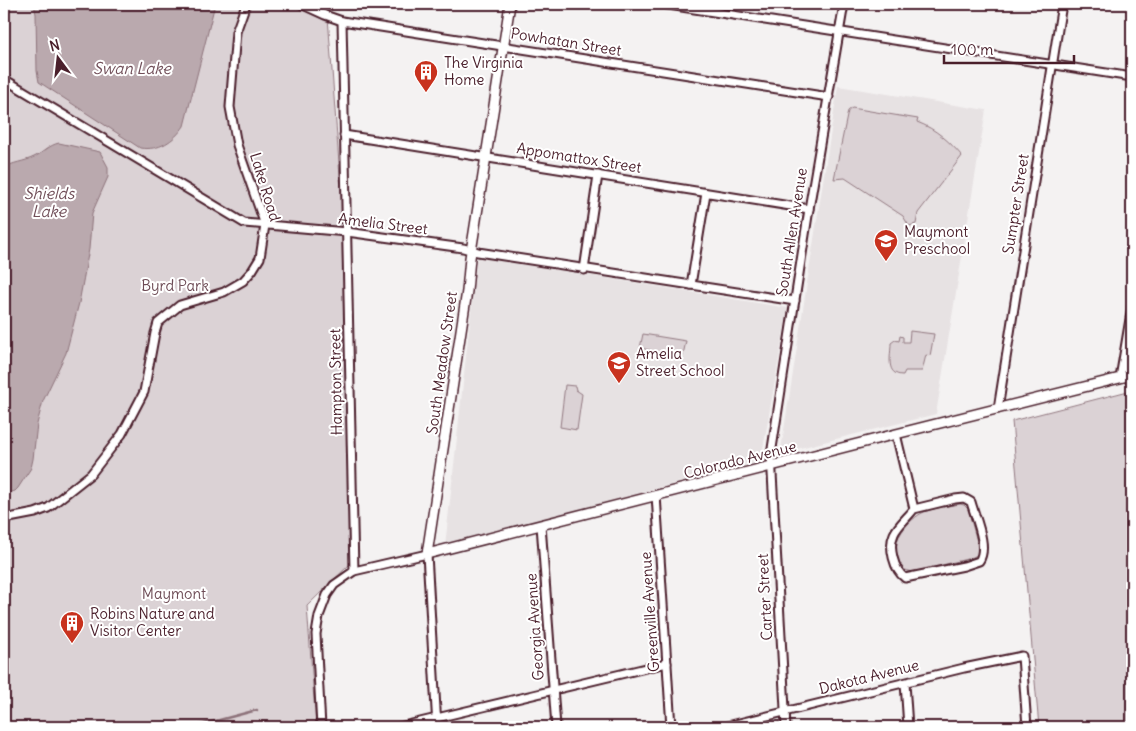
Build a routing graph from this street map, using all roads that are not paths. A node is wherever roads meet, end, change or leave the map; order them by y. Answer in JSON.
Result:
{"nodes":[{"id":1,"x":246,"y":4,"type":"edge"},
{"id":2,"x":301,"y":4,"type":"edge"},
{"id":3,"x":510,"y":4,"type":"edge"},
{"id":4,"x":662,"y":4,"type":"edge"},
{"id":5,"x":844,"y":4,"type":"edge"},
{"id":6,"x":1062,"y":4,"type":"edge"},
{"id":7,"x":342,"y":22,"type":"junction"},
{"id":8,"x":840,"y":31,"type":"junction"},
{"id":9,"x":504,"y":46,"type":"junction"},
{"id":10,"x":1053,"y":65,"type":"junction"},
{"id":11,"x":1132,"y":77,"type":"edge"},
{"id":12,"x":4,"y":79,"type":"edge"},
{"id":13,"x":829,"y":97,"type":"junction"},
{"id":14,"x":344,"y":134,"type":"junction"},
{"id":15,"x":487,"y":158,"type":"junction"},
{"id":16,"x":598,"y":175,"type":"junction"},
{"id":17,"x":706,"y":193,"type":"junction"},
{"id":18,"x":809,"y":209,"type":"junction"},
{"id":19,"x":265,"y":225,"type":"junction"},
{"id":20,"x":347,"y":232,"type":"junction"},
{"id":21,"x":472,"y":250,"type":"junction"},
{"id":22,"x":584,"y":270,"type":"junction"},
{"id":23,"x":691,"y":285,"type":"junction"},
{"id":24,"x":795,"y":301,"type":"junction"},
{"id":25,"x":1132,"y":307,"type":"edge"},
{"id":26,"x":1132,"y":375,"type":"edge"},
{"id":27,"x":1120,"y":378,"type":"junction"},
{"id":28,"x":998,"y":409,"type":"junction"},
{"id":29,"x":896,"y":434,"type":"junction"},
{"id":30,"x":771,"y":466,"type":"junction"},
{"id":31,"x":656,"y":496,"type":"junction"},
{"id":32,"x":914,"y":509,"type":"junction"},
{"id":33,"x":4,"y":518,"type":"edge"},
{"id":34,"x":541,"y":525,"type":"junction"},
{"id":35,"x":427,"y":554,"type":"junction"},
{"id":36,"x":354,"y":571,"type":"junction"},
{"id":37,"x":667,"y":663,"type":"junction"},
{"id":38,"x":905,"y":683,"type":"junction"},
{"id":39,"x":554,"y":690,"type":"junction"},
{"id":40,"x":785,"y":712,"type":"junction"},
{"id":41,"x":436,"y":718,"type":"junction"},
{"id":42,"x":321,"y":727,"type":"edge"},
{"id":43,"x":398,"y":727,"type":"edge"},
{"id":44,"x":437,"y":727,"type":"edge"},
{"id":45,"x":556,"y":727,"type":"edge"},
{"id":46,"x":671,"y":727,"type":"edge"},
{"id":47,"x":723,"y":727,"type":"edge"},
{"id":48,"x":786,"y":727,"type":"edge"},
{"id":49,"x":908,"y":727,"type":"edge"},
{"id":50,"x":1027,"y":727,"type":"edge"}],
"edges":[{"from":1,"to":19,"type":"street","name":"Lake Road"},
{"from":2,"to":7,"type":"street","name":"Powhatan Street"},
{"from":3,"to":9,"type":"street","name":"South Meadow Street"},
{"from":4,"to":8,"type":"street"},
{"from":5,"to":8,"type":"street","name":"South Allen Avenue"},
{"from":6,"to":10,"type":"street","name":"Sumpter Street"},
{"from":7,"to":9,"type":"street","name":"Powhatan Street"},
{"from":7,"to":14,"type":"street","name":"Hampton Street"},
{"from":8,"to":10,"type":"street"},
{"from":8,"to":13,"type":"street","name":"South Allen Avenue"},
{"from":9,"to":13,"type":"street","name":"Powhatan Street"},
{"from":9,"to":15,"type":"street","name":"South Meadow Street"},
{"from":10,"to":11,"type":"street"},
{"from":10,"to":28,"type":"street","name":"Sumpter Street"},
{"from":12,"to":19,"type":"street","name":"Amelia Street"},
{"from":13,"to":18,"type":"street","name":"South Allen Avenue"},
{"from":14,"to":15,"type":"street","name":"Appomattox Street"},
{"from":14,"to":20,"type":"street","name":"Hampton Street"},
{"from":15,"to":16,"type":"street","name":"Appomattox Street"},
{"from":15,"to":21,"type":"street","name":"South Meadow Street"},
{"from":16,"to":17,"type":"street","name":"Appomattox Street"},
{"from":16,"to":22,"type":"street"},
{"from":17,"to":18,"type":"street","name":"Appomattox Street"},
{"from":17,"to":23,"type":"street"},
{"from":18,"to":24,"type":"street","name":"South Allen Avenue"},
{"from":19,"to":20,"type":"street","name":"Amelia Street"},
{"from":19,"to":33,"type":"street","name":"Lake Road"},
{"from":20,"to":21,"type":"street","name":"Amelia Street"},
{"from":20,"to":36,"type":"street","name":"Hampton Street"},
{"from":21,"to":22,"type":"street","name":"Amelia Street"},
{"from":21,"to":35,"type":"street","name":"South Meadow Street"},
{"from":22,"to":23,"type":"street","name":"Amelia Street"},
{"from":23,"to":24,"type":"street","name":"Amelia Street"},
{"from":24,"to":30,"type":"street","name":"South Allen Avenue"},
{"from":25,"to":27,"type":"street"},
{"from":26,"to":27,"type":"street","name":"Colorado Avenue"},
{"from":27,"to":28,"type":"street","name":"Colorado Avenue"},
{"from":28,"to":29,"type":"street","name":"Colorado Avenue"},
{"from":29,"to":30,"type":"street","name":"Colorado Avenue"},
{"from":29,"to":32,"type":"street"},
{"from":30,"to":31,"type":"street","name":"Colorado Avenue"},
{"from":30,"to":40,"type":"street","name":"Carter Street"},
{"from":31,"to":34,"type":"street","name":"Colorado Avenue"},
{"from":31,"to":37,"type":"street","name":"Greenville Avenue"},
{"from":32,"to":32,"type":"street"},
{"from":34,"to":35,"type":"street","name":"Colorado Avenue"},
{"from":34,"to":39,"type":"street","name":"Georgia Avenue"},
{"from":35,"to":36,"type":"street","name":"Colorado Avenue"},
{"from":35,"to":41,"type":"street","name":"South Meadow Street"},
{"from":36,"to":42,"type":"street"},
{"from":37,"to":39,"type":"street"},
{"from":37,"to":46,"type":"street","name":"Greenville Avenue"},
{"from":38,"to":40,"type":"street","name":"Dakota Avenue"},
{"from":38,"to":49,"type":"street"},
{"from":38,"to":50,"type":"street","name":"Dakota Avenue"},
{"from":39,"to":41,"type":"street"},
{"from":39,"to":45,"type":"street","name":"Georgia Avenue"},
{"from":40,"to":47,"type":"street","name":"Dakota Avenue"},
{"from":40,"to":48,"type":"street","name":"Carter Street"},
{"from":41,"to":43,"type":"street"},
{"from":41,"to":44,"type":"street","name":"South Meadow Street"}]}
